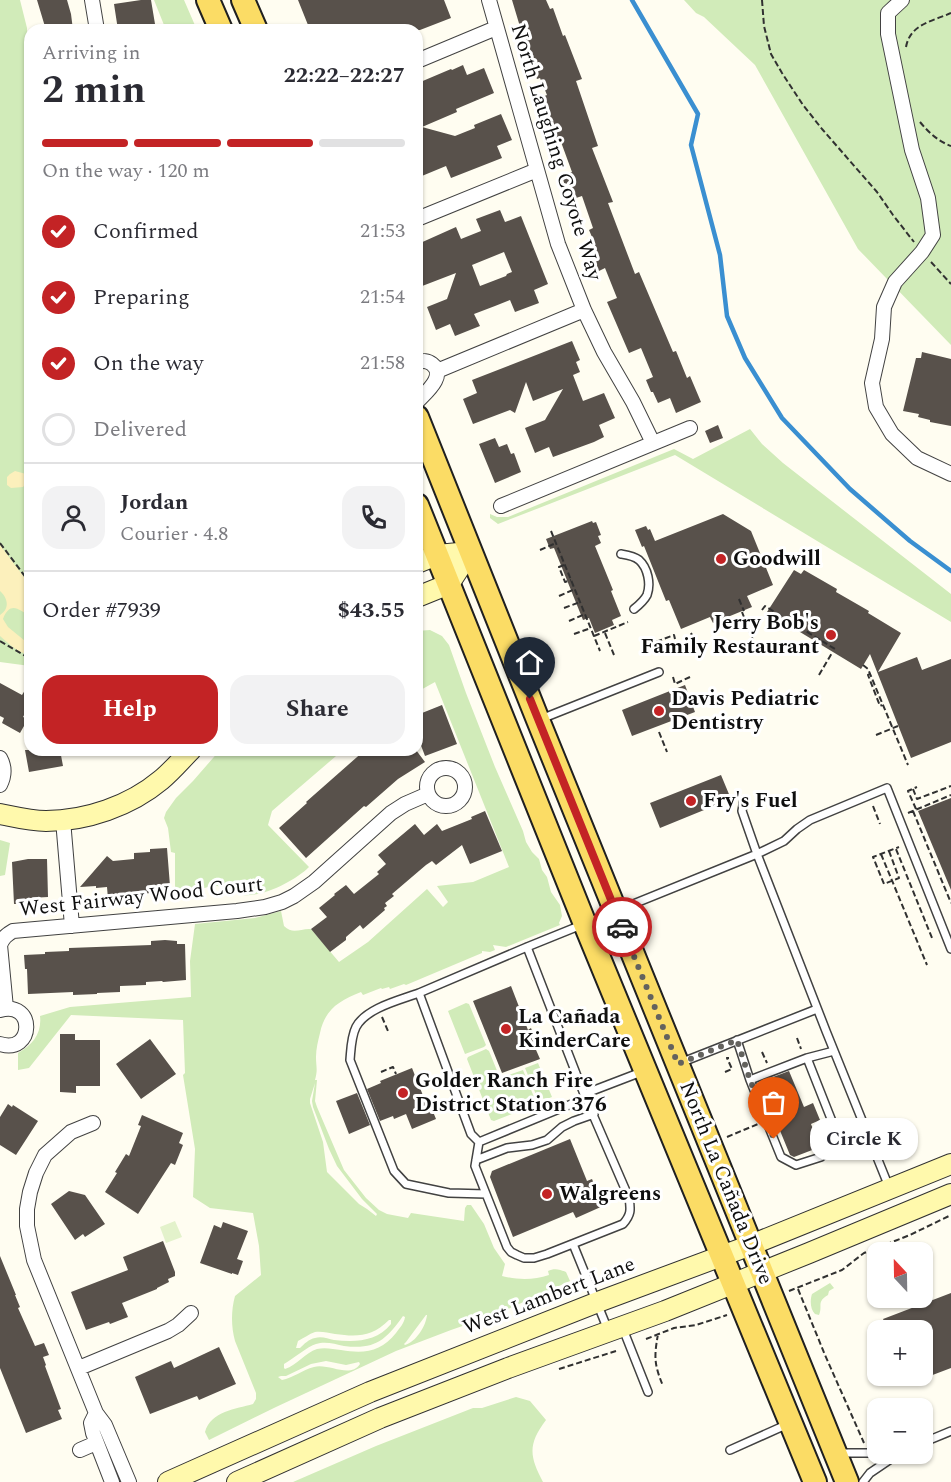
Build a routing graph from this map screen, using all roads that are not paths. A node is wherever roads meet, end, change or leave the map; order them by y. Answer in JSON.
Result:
{"nodes":[{"id":1,"x":92,"y":0,"type":"edge"},
{"id":2,"x":208,"y":0,"type":"edge"},
{"id":3,"x":243,"y":0,"type":"edge"},
{"id":4,"x":489,"y":0,"type":"edge"},
{"id":5,"x":902,"y":0,"type":"edge"},
{"id":6,"x":96,"y":24,"type":"edge"},
{"id":7,"x":218,"y":24,"type":"edge"},
{"id":8,"x":253,"y":24,"type":"edge"},
{"id":9,"x":496,"y":28,"type":"junction"},
{"id":10,"x":423,"y":58,"type":"edge"},
{"id":11,"x":537,"y":170,"type":"junction"},
{"id":12,"x":423,"y":217,"type":"edge"},
{"id":13,"x":584,"y":310,"type":"junction"},
{"id":14,"x":423,"y":362,"type":"edge"},
{"id":15,"x":437,"y":371,"type":"junction"},
{"id":16,"x":423,"y":395,"type":"edge"},
{"id":17,"x":690,"y":428,"type":"dead end"},
{"id":18,"x":423,"y":432,"type":"edge"},
{"id":19,"x":653,"y":443,"type":"junction"},
{"id":20,"x":951,"y":474,"type":"edge"},
{"id":21,"x":501,"y":506,"type":"dead end"},
{"id":22,"x":423,"y":537,"type":"edge"},
{"id":23,"x":470,"y":552,"type":"junction"},
{"id":24,"x":621,"y":554,"type":"dead end"},
{"id":25,"x":427,"y":559,"type":"edge"},
{"id":26,"x":449,"y":584,"type":"junction"},
{"id":27,"x":423,"y":595,"type":"edge"},
{"id":28,"x":634,"y":609,"type":"dead end"},
{"id":29,"x":659,"y":672,"type":"dead end"},
{"id":30,"x":538,"y":720,"type":"junction"},
{"id":31,"x":185,"y":756,"type":"edge"},
{"id":32,"x":0,"y":758,"type":"edge"},
{"id":33,"x":0,"y":785,"type":"edge"},
{"id":34,"x":428,"y":794,"type":"dead end"},
{"id":35,"x":744,"y":801,"type":"dead end"},
{"id":36,"x":0,"y":814,"type":"edge"},
{"id":37,"x":63,"y":820,"type":"junction"},
{"id":38,"x":757,"y":854,"type":"junction"},
{"id":39,"x":616,"y":911,"type":"junction"},
{"id":40,"x":585,"y":924,"type":"junction"},
{"id":41,"x":72,"y":926,"type":"junction"},
{"id":42,"x":527,"y":947,"type":"junction"},
{"id":43,"x":951,"y":949,"type":"edge"},
{"id":44,"x":419,"y":993,"type":"junction"},
{"id":45,"x":3,"y":1009,"type":"edge"},
{"id":46,"x":817,"y":1009,"type":"junction"},
{"id":47,"x":737,"y":1040,"type":"junction"},
{"id":48,"x":0,"y":1044,"type":"edge"},
{"id":49,"x":834,"y":1051,"type":"junction"},
{"id":50,"x":807,"y":1058,"type":"junction"},
{"id":51,"x":678,"y":1064,"type":"junction"},
{"id":52,"x":645,"y":1070,"type":"junction"},
{"id":53,"x":750,"y":1080,"type":"junction"},
{"id":54,"x":585,"y":1096,"type":"junction"},
{"id":55,"x":594,"y":1114,"type":"junction"},
{"id":56,"x":93,"y":1123,"type":"dead end"},
{"id":57,"x":865,"y":1129,"type":"junction"},
{"id":58,"x":839,"y":1139,"type":"junction"},
{"id":59,"x":479,"y":1142,"type":"junction"},
{"id":60,"x":476,"y":1160,"type":"junction"},
{"id":61,"x":951,"y":1164,"type":"edge"},
{"id":62,"x":890,"y":1188,"type":"junction"},
{"id":63,"x":486,"y":1194,"type":"junction"},
{"id":64,"x":951,"y":1194,"type":"edge"},
{"id":65,"x":573,"y":1244,"type":"junction"},
{"id":66,"x":751,"y":1245,"type":"junction"},
{"id":67,"x":721,"y":1256,"type":"junction"},
{"id":68,"x":763,"y":1272,"type":"junction"},
{"id":69,"x":733,"y":1283,"type":"junction"},
{"id":70,"x":597,"y":1302,"type":"junction"},
{"id":71,"x":191,"y":1313,"type":"dead end"},
{"id":72,"x":615,"y":1329,"type":"junction"},
{"id":73,"x":79,"y":1368,"type":"junction"},
{"id":74,"x":648,"y":1392,"type":"dead end"},
{"id":75,"x":96,"y":1413,"type":"junction"},
{"id":76,"x":790,"y":1423,"type":"junction"},
{"id":77,"x":951,"y":1431,"type":"edge"},
{"id":78,"x":933,"y":1438,"type":"edge"},
{"id":79,"x":96,"y":1443,"type":"junction"},
{"id":80,"x":80,"y":1449,"type":"dead end"},
{"id":81,"x":730,"y":1450,"type":"dead end"},
{"id":82,"x":836,"y":1453,"type":"junction"},
{"id":83,"x":867,"y":1453,"type":"edge"},
{"id":84,"x":883,"y":1464,"type":"edge"},
{"id":85,"x":112,"y":1482,"type":"edge"},
{"id":86,"x":129,"y":1482,"type":"edge"},
{"id":87,"x":168,"y":1482,"type":"edge"},
{"id":88,"x":237,"y":1482,"type":"edge"},
{"id":89,"x":815,"y":1482,"type":"edge"},
{"id":90,"x":847,"y":1482,"type":"edge"},
{"id":91,"x":863,"y":1482,"type":"edge"}],
"edges":[{"from":1,"to":6,"type":"street"},
{"from":2,"to":7,"type":"main road"},
{"from":3,"to":8,"type":"main road"},
{"from":4,"to":9,"type":"street","name":"North Laughing Coyote Way"},
{"from":5,"to":20,"type":"street"},
{"from":9,"to":10,"type":"street"},
{"from":9,"to":11,"type":"street","name":"North Laughing Coyote Way"},
{"from":11,"to":12,"type":"street"},
{"from":11,"to":13,"type":"street","name":"North Laughing Coyote Way"},
{"from":13,"to":15,"type":"street"},
{"from":13,"to":19,"type":"street","name":"North Laughing Coyote Way"},
{"from":14,"to":15,"type":"street"},
{"from":15,"to":16,"type":"street"},
{"from":17,"to":19,"type":"street"},
{"from":18,"to":23,"type":"main road","name":"North La Cañada Drive"},
{"from":19,"to":21,"type":"street"},
{"from":22,"to":25,"type":"main road","name":"North La Cañada Drive"},
{"from":23,"to":25,"type":"main road"},
{"from":23,"to":26,"type":"main road"},
{"from":23,"to":30,"type":"main road","name":"North La Cañada Drive"},
{"from":24,"to":28,"type":"lane"},
{"from":25,"to":26,"type":"main road","name":"North La Cañada Drive"},
{"from":26,"to":27,"type":"main road"},
{"from":26,"to":40,"type":"main road","name":"North La Cañada Drive"},
{"from":29,"to":30,"type":"lane"},
{"from":30,"to":39,"type":"main road","name":"North La Cañada Drive"},
{"from":31,"to":37,"type":"main road"},
{"from":32,"to":33,"type":"street"},
{"from":34,"to":41,"type":"street","name":"West Fairway Wood Court"},
{"from":35,"to":38,"type":"lane"},
{"from":36,"to":37,"type":"main road"},
{"from":37,"to":41,"type":"street"},
{"from":38,"to":39,"type":"lane"},
{"from":38,"to":43,"type":"lane"},
{"from":38,"to":46,"type":"lane"},
{"from":39,"to":40,"type":"lane"},
{"from":39,"to":51,"type":"main road","name":"North La Cañada Drive"},
{"from":40,"to":42,"type":"lane"},
{"from":40,"to":52,"type":"main road","name":"North La Cañada Drive"},
{"from":41,"to":45,"type":"street","name":"West Fairway Wood Court"},
{"from":42,"to":44,"type":"lane"},
{"from":42,"to":54,"type":"lane"},
{"from":44,"to":59,"type":"lane"},
{"from":44,"to":63,"type":"lane"},
{"from":45,"to":48,"type":"street","name":"West Fairway Wood Court"},
{"from":46,"to":47,"type":"lane"},
{"from":46,"to":49,"type":"lane"},
{"from":47,"to":51,"type":"lane"},
{"from":47,"to":53,"type":"lane"},
{"from":49,"to":50,"type":"lane"},
{"from":49,"to":57,"type":"lane"},
{"from":50,"to":53,"type":"lane"},
{"from":50,"to":58,"type":"lane"},
{"from":51,"to":66,"type":"main road","name":"North La Cañada Drive"},
{"from":52,"to":54,"type":"lane"},
{"from":52,"to":67,"type":"main road","name":"North La Cañada Drive"},
{"from":53,"to":58,"type":"lane"},
{"from":54,"to":55,"type":"lane"},
{"from":54,"to":59,"type":"lane"},
{"from":55,"to":60,"type":"lane"},
{"from":55,"to":65,"type":"lane"},
{"from":56,"to":73,"type":"street"},
{"from":57,"to":58,"type":"lane"},
{"from":57,"to":62,"type":"lane"},
{"from":59,"to":60,"type":"lane"},
{"from":60,"to":63,"type":"lane"},
{"from":61,"to":62,"type":"main road","name":"West Lambert Lane"},
{"from":62,"to":66,"type":"main road","name":"West Lambert Lane"},
{"from":63,"to":65,"type":"lane"},
{"from":64,"to":68,"type":"main road"},
{"from":65,"to":70,"type":"lane"},
{"from":66,"to":67,"type":"main road","name":"West Lambert Lane"},
{"from":66,"to":68,"type":"main road","name":"North La Cañada Drive"},
{"from":67,"to":69,"type":"main road","name":"North La Cañada Drive"},
{"from":67,"to":70,"type":"main road","name":"West Lambert Lane"},
{"from":68,"to":69,"type":"main road"},
{"from":68,"to":82,"type":"main road","name":"North La Cañada Drive"},
{"from":69,"to":72,"type":"main road"},
{"from":69,"to":76,"type":"main road","name":"North La Cañada Drive"},
{"from":70,"to":72,"type":"lane"},
{"from":70,"to":87,"type":"main road","name":"West Lambert Lane"},
{"from":71,"to":73,"type":"street"},
{"from":72,"to":74,"type":"lane"},
{"from":72,"to":88,"type":"main road"},
{"from":73,"to":75,"type":"street"},
{"from":75,"to":79,"type":"street"},
{"from":75,"to":86,"type":"street"},
{"from":76,"to":81,"type":"lane"},
{"from":76,"to":89,"type":"main road","name":"North La Cañada Drive"},
{"from":77,"to":78,"type":"lane"},
{"from":79,"to":80,"type":"street"},
{"from":79,"to":85,"type":"street"},
{"from":82,"to":83,"type":"lane"},
{"from":82,"to":90,"type":"main road","name":"North La Cañada Drive"},
{"from":84,"to":91,"type":"lane"}]}
